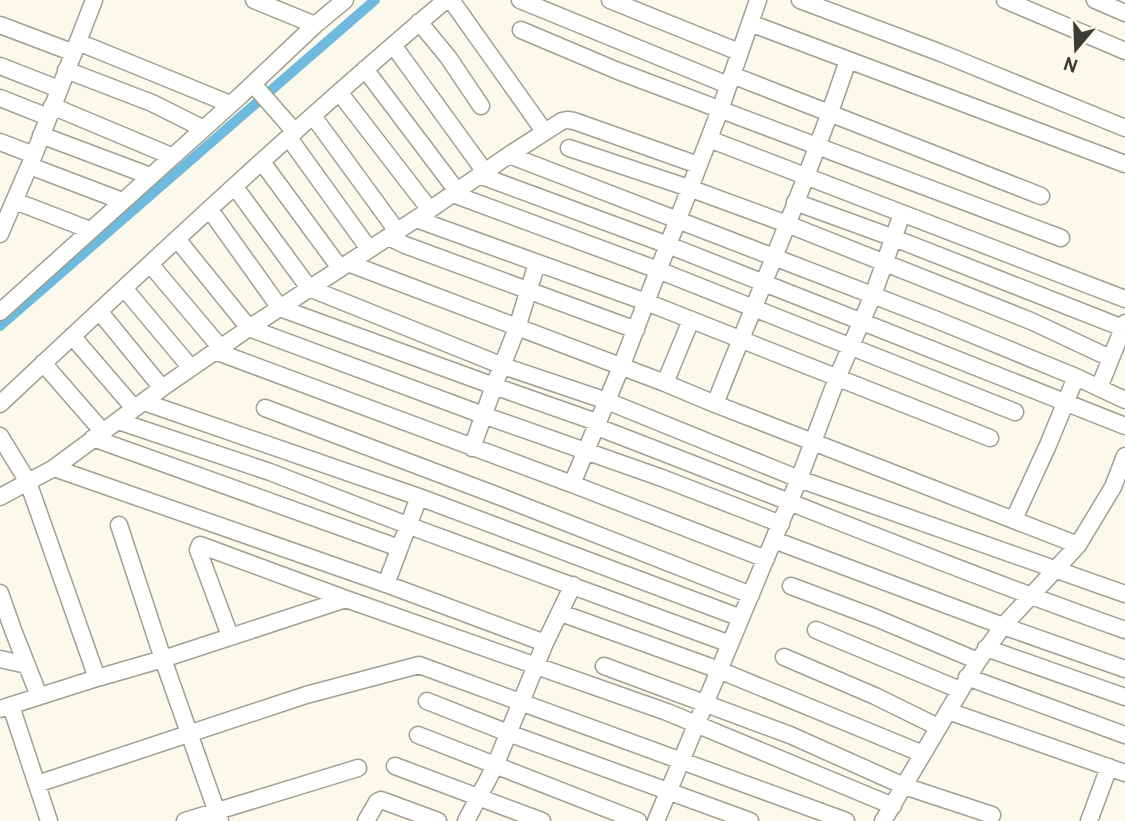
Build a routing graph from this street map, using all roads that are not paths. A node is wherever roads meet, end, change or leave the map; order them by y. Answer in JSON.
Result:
{"nodes":[{"id":1,"x":94,"y":0,"type":"edge"},
{"id":2,"x":254,"y":0,"type":"edge"},
{"id":3,"x":345,"y":0,"type":"edge"},
{"id":4,"x":448,"y":0,"type":"edge"},
{"id":5,"x":520,"y":0,"type":"edge"},
{"id":6,"x":610,"y":0,"type":"edge"},
{"id":7,"x":758,"y":0,"type":"edge"},
{"id":8,"x":800,"y":0,"type":"edge"},
{"id":9,"x":1005,"y":0,"type":"edge"},
{"id":10,"x":1095,"y":0,"type":"edge"},
{"id":11,"x":1125,"y":13,"type":"edge"},
{"id":12,"x":419,"y":22,"type":"junction"},
{"id":13,"x":750,"y":23,"type":"junction"},
{"id":14,"x":0,"y":25,"type":"edge"},
{"id":15,"x":315,"y":25,"type":"junction"},
{"id":16,"x":521,"y":30,"type":"dead end"},
{"id":17,"x":393,"y":44,"type":"junction"},
{"id":18,"x":76,"y":47,"type":"junction"},
{"id":19,"x":1125,"y":51,"type":"edge"},
{"id":20,"x":739,"y":52,"type":"junction"},
{"id":21,"x":848,"y":60,"type":"junction"},
{"id":22,"x":0,"y":66,"type":"edge"},
{"id":23,"x":365,"y":69,"type":"junction"},
{"id":24,"x":66,"y":70,"type":"junction"},
{"id":25,"x":730,"y":80,"type":"junction"},
{"id":26,"x":59,"y":89,"type":"junction"},
{"id":27,"x":258,"y":90,"type":"junction"},
{"id":28,"x":339,"y":92,"type":"junction"},
{"id":29,"x":0,"y":99,"type":"edge"},
{"id":30,"x":230,"y":104,"type":"junction"},
{"id":31,"x":481,"y":106,"type":"dead end"},
{"id":32,"x":720,"y":110,"type":"junction"},
{"id":33,"x":50,"y":112,"type":"junction"},
{"id":34,"x":830,"y":112,"type":"junction"},
{"id":35,"x":313,"y":116,"type":"junction"},
{"id":36,"x":579,"y":123,"type":"junction"},
{"id":37,"x":202,"y":128,"type":"junction"},
{"id":38,"x":1125,"y":128,"type":"edge"},
{"id":39,"x":290,"y":130,"type":"junction"},
{"id":40,"x":544,"y":131,"type":"junction"},
{"id":41,"x":41,"y":135,"type":"junction"},
{"id":42,"x":709,"y":139,"type":"junction"},
{"id":43,"x":0,"y":142,"type":"edge"},
{"id":44,"x":818,"y":146,"type":"junction"},
{"id":45,"x":569,"y":148,"type":"junction"},
{"id":46,"x":509,"y":155,"type":"junction"},
{"id":47,"x":171,"y":156,"type":"junction"},
{"id":48,"x":32,"y":160,"type":"junction"},
{"id":49,"x":262,"y":162,"type":"junction"},
{"id":50,"x":698,"y":164,"type":"junction"},
{"id":51,"x":1125,"y":164,"type":"edge"},
{"id":52,"x":482,"y":174,"type":"junction"},
{"id":53,"x":558,"y":174,"type":"junction"},
{"id":54,"x":150,"y":176,"type":"junction"},
{"id":55,"x":805,"y":176,"type":"junction"},
{"id":56,"x":235,"y":187,"type":"junction"},
{"id":57,"x":689,"y":188,"type":"junction"},
{"id":58,"x":455,"y":193,"type":"junction"},
{"id":59,"x":1041,"y":196,"type":"dead end"},
{"id":60,"x":15,"y":201,"type":"junction"},
{"id":61,"x":122,"y":201,"type":"junction"},
{"id":62,"x":795,"y":202,"type":"junction"},
{"id":63,"x":210,"y":209,"type":"junction"},
{"id":64,"x":430,"y":210,"type":"junction"},
{"id":65,"x":902,"y":214,"type":"junction"},
{"id":66,"x":416,"y":219,"type":"junction"},
{"id":67,"x":677,"y":220,"type":"junction"},
{"id":68,"x":787,"y":224,"type":"junction"},
{"id":69,"x":90,"y":230,"type":"junction"},
{"id":70,"x":0,"y":234,"type":"edge"},
{"id":71,"x":392,"y":234,"type":"junction"},
{"id":72,"x":894,"y":238,"type":"junction"},
{"id":73,"x":1061,"y":238,"type":"dead end"},
{"id":74,"x":177,"y":239,"type":"junction"},
{"id":75,"x":668,"y":244,"type":"junction"},
{"id":76,"x":369,"y":249,"type":"junction"},
{"id":77,"x":775,"y":258,"type":"junction"},
{"id":78,"x":537,"y":263,"type":"junction"},
{"id":79,"x":150,"y":264,"type":"junction"},
{"id":80,"x":885,"y":264,"type":"junction"},
{"id":81,"x":344,"y":265,"type":"junction"},
{"id":82,"x":658,"y":270,"type":"junction"},
{"id":83,"x":764,"y":283,"type":"junction"},
{"id":84,"x":124,"y":288,"type":"junction"},
{"id":85,"x":309,"y":288,"type":"junction"},
{"id":86,"x":529,"y":290,"type":"junction"},
{"id":87,"x":873,"y":295,"type":"junction"},
{"id":88,"x":1125,"y":299,"type":"edge"},
{"id":89,"x":646,"y":302,"type":"junction"},
{"id":90,"x":280,"y":308,"type":"junction"},
{"id":91,"x":755,"y":308,"type":"junction"},
{"id":92,"x":1,"y":310,"type":"edge"},
{"id":93,"x":99,"y":311,"type":"junction"},
{"id":94,"x":691,"y":320,"type":"junction"},
{"id":95,"x":861,"y":321,"type":"junction"},
{"id":96,"x":1124,"y":325,"type":"edge"},
{"id":97,"x":249,"y":328,"type":"junction"},
{"id":98,"x":517,"y":328,"type":"junction"},
{"id":99,"x":636,"y":330,"type":"junction"},
{"id":100,"x":72,"y":336,"type":"junction"},
{"id":101,"x":740,"y":340,"type":"junction"},
{"id":102,"x":850,"y":346,"type":"junction"},
{"id":103,"x":218,"y":349,"type":"junction"},
{"id":104,"x":1110,"y":358,"type":"junction"},
{"id":105,"x":43,"y":363,"type":"junction"},
{"id":106,"x":503,"y":366,"type":"junction"},
{"id":107,"x":621,"y":367,"type":"junction"},
{"id":108,"x":191,"y":368,"type":"junction"},
{"id":109,"x":1076,"y":377,"type":"junction"},
{"id":110,"x":837,"y":378,"type":"junction"},
{"id":111,"x":665,"y":383,"type":"junction"},
{"id":112,"x":494,"y":386,"type":"junction"},
{"id":113,"x":162,"y":387,"type":"junction"},
{"id":114,"x":1099,"y":388,"type":"junction"},
{"id":115,"x":1125,"y":400,"type":"edge"},
{"id":116,"x":607,"y":401,"type":"junction"},
{"id":117,"x":1066,"y":402,"type":"junction"},
{"id":118,"x":0,"y":404,"type":"edge"},
{"id":119,"x":715,"y":404,"type":"junction"},
{"id":120,"x":139,"y":405,"type":"junction"},
{"id":121,"x":265,"y":408,"type":"dead end"},
{"id":122,"x":1015,"y":412,"type":"dead end"},
{"id":123,"x":483,"y":415,"type":"junction"},
{"id":124,"x":118,"y":421,"type":"junction"},
{"id":125,"x":598,"y":425,"type":"junction"},
{"id":126,"x":1125,"y":426,"type":"edge"},
{"id":127,"x":98,"y":435,"type":"junction"},
{"id":128,"x":0,"y":436,"type":"edge"},
{"id":129,"x":990,"y":439,"type":"dead end"},
{"id":130,"x":814,"y":442,"type":"junction"},
{"id":131,"x":472,"y":448,"type":"junction"},
{"id":132,"x":587,"y":452,"type":"junction"},
{"id":133,"x":1125,"y":456,"type":"edge"},
{"id":134,"x":54,"y":468,"type":"junction"},
{"id":135,"x":799,"y":479,"type":"junction"},
{"id":136,"x":27,"y":482,"type":"junction"},
{"id":137,"x":572,"y":484,"type":"junction"},
{"id":138,"x":1119,"y":489,"type":"edge"},
{"id":139,"x":0,"y":497,"type":"edge"},
{"id":140,"x":419,"y":497,"type":"junction"},
{"id":141,"x":790,"y":502,"type":"junction"},
{"id":142,"x":1014,"y":519,"type":"junction"},
{"id":143,"x":781,"y":524,"type":"junction"},
{"id":144,"x":119,"y":525,"type":"dead end"},
{"id":145,"x":407,"y":525,"type":"junction"},
{"id":146,"x":774,"y":540,"type":"junction"},
{"id":147,"x":1078,"y":545,"type":"junction"},
{"id":148,"x":400,"y":548,"type":"junction"},
{"id":149,"x":766,"y":559,"type":"junction"},
{"id":150,"x":1057,"y":569,"type":"junction"},
{"id":151,"x":386,"y":584,"type":"junction"},
{"id":152,"x":573,"y":586,"type":"junction"},
{"id":153,"x":792,"y":586,"type":"dead end"},
{"id":154,"x":0,"y":593,"type":"edge"},
{"id":155,"x":1125,"y":594,"type":"edge"},
{"id":156,"x":751,"y":595,"type":"junction"},
{"id":157,"x":1030,"y":596,"type":"junction"},
{"id":158,"x":346,"y":599,"type":"junction"},
{"id":159,"x":561,"y":613,"type":"junction"},
{"id":160,"x":741,"y":618,"type":"junction"},
{"id":161,"x":1003,"y":626,"type":"junction"},
{"id":162,"x":6,"y":628,"type":"edge"},
{"id":163,"x":816,"y":630,"type":"dead end"},
{"id":164,"x":1125,"y":630,"type":"edge"},
{"id":165,"x":230,"y":636,"type":"junction"},
{"id":166,"x":545,"y":643,"type":"junction"},
{"id":167,"x":730,"y":644,"type":"junction"},
{"id":168,"x":982,"y":655,"type":"junction"},
{"id":169,"x":784,"y":657,"type":"dead end"},
{"id":170,"x":0,"y":659,"type":"edge"},
{"id":171,"x":163,"y":659,"type":"junction"},
{"id":172,"x":27,"y":665,"type":"junction"},
{"id":173,"x":536,"y":666,"type":"junction"},
{"id":174,"x":604,"y":666,"type":"dead end"},
{"id":175,"x":1125,"y":669,"type":"edge"},
{"id":176,"x":719,"y":670,"type":"junction"},
{"id":177,"x":97,"y":678,"type":"junction"},
{"id":178,"x":963,"y":683,"type":"junction"},
{"id":179,"x":39,"y":696,"type":"junction"},
{"id":180,"x":1125,"y":697,"type":"edge"},
{"id":181,"x":427,"y":701,"type":"dead end"},
{"id":182,"x":522,"y":702,"type":"junction"},
{"id":183,"x":705,"y":702,"type":"junction"},
{"id":184,"x":6,"y":707,"type":"edge"},
{"id":185,"x":948,"y":711,"type":"junction"},
{"id":186,"x":697,"y":724,"type":"junction"},
{"id":187,"x":938,"y":727,"type":"junction"},
{"id":188,"x":508,"y":733,"type":"junction"},
{"id":189,"x":190,"y":734,"type":"junction"},
{"id":190,"x":418,"y":735,"type":"dead end"},
{"id":191,"x":1125,"y":735,"type":"edge"},
{"id":192,"x":923,"y":754,"type":"junction"},
{"id":193,"x":681,"y":759,"type":"junction"},
{"id":194,"x":395,"y":766,"type":"dead end"},
{"id":195,"x":495,"y":766,"type":"junction"},
{"id":196,"x":1109,"y":767,"type":"junction"},
{"id":197,"x":358,"y":768,"type":"dead end"},
{"id":198,"x":1125,"y":773,"type":"edge"},
{"id":199,"x":37,"y":784,"type":"junction"},
{"id":200,"x":904,"y":786,"type":"junction"},
{"id":201,"x":669,"y":791,"type":"junction"},
{"id":202,"x":478,"y":798,"type":"junction"},
{"id":203,"x":893,"y":806,"type":"junction"},
{"id":204,"x":992,"y":815,"type":"dead end"},
{"id":205,"x":218,"y":816,"type":"edge"},
{"id":206,"x":49,"y":821,"type":"edge"},
{"id":207,"x":186,"y":821,"type":"edge"},
{"id":208,"x":366,"y":821,"type":"edge"},
{"id":209,"x":438,"y":821,"type":"edge"},
{"id":210,"x":466,"y":821,"type":"edge"},
{"id":211,"x":542,"y":821,"type":"edge"},
{"id":212,"x":638,"y":821,"type":"edge"},
{"id":213,"x":656,"y":821,"type":"edge"},
{"id":214,"x":750,"y":821,"type":"edge"},
{"id":215,"x":846,"y":821,"type":"edge"},
{"id":216,"x":883,"y":821,"type":"edge"},
{"id":217,"x":1089,"y":821,"type":"edge"}],
"edges":[{"from":1,"to":18,"type":"street"},
{"from":2,"to":15,"type":"street"},
{"from":3,"to":15,"type":"street"},
{"from":4,"to":12,"type":"street"},
{"from":4,"to":40,"type":"street"},
{"from":5,"to":25,"type":"street"},
{"from":6,"to":20,"type":"street"},
{"from":7,"to":13,"type":"street"},
{"from":8,"to":38,"type":"street"},
{"from":9,"to":19,"type":"street"},
{"from":10,"to":11,"type":"street"},
{"from":12,"to":17,"type":"street"},
{"from":12,"to":31,"type":"street"},
{"from":13,"to":20,"type":"street"},
{"from":13,"to":21,"type":"street"},
{"from":14,"to":18,"type":"street"},
{"from":15,"to":27,"type":"street"},
{"from":16,"to":32,"type":"street"},
{"from":17,"to":23,"type":"street"},
{"from":17,"to":52,"type":"street"},
{"from":18,"to":24,"type":"street"},
{"from":18,"to":30,"type":"street"},
{"from":20,"to":25,"type":"street"},
{"from":21,"to":34,"type":"street"},
{"from":21,"to":51,"type":"street"},
{"from":22,"to":26,"type":"street"},
{"from":23,"to":28,"type":"street"},
{"from":23,"to":58,"type":"street"},
{"from":24,"to":26,"type":"street"},
{"from":24,"to":37,"type":"street"},
{"from":25,"to":32,"type":"street"},
{"from":25,"to":34,"type":"street"},
{"from":26,"to":33,"type":"street"},
{"from":27,"to":30,"type":"street"},
{"from":27,"to":39,"type":"street"},
{"from":28,"to":35,"type":"street"},
{"from":28,"to":64,"type":"street"},
{"from":29,"to":33,"type":"street"},
{"from":30,"to":37,"type":"street"},
{"from":32,"to":42,"type":"street"},
{"from":32,"to":44,"type":"street"},
{"from":33,"to":41,"type":"street"},
{"from":33,"to":47,"type":"street"},
{"from":34,"to":44,"type":"street"},
{"from":34,"to":59,"type":"street"},
{"from":35,"to":39,"type":"street"},
{"from":35,"to":71,"type":"street"},
{"from":36,"to":40,"type":"street"},
{"from":36,"to":45,"type":"street"},
{"from":36,"to":50,"type":"street"},
{"from":37,"to":47,"type":"street"},
{"from":39,"to":49,"type":"street"},
{"from":39,"to":76,"type":"street"},
{"from":40,"to":46,"type":"street"},
{"from":41,"to":48,"type":"street"},
{"from":41,"to":54,"type":"street"},
{"from":42,"to":50,"type":"street"},
{"from":42,"to":55,"type":"street"},
{"from":43,"to":48,"type":"street"},
{"from":44,"to":55,"type":"street"},
{"from":44,"to":73,"type":"street"},
{"from":45,"to":53,"type":"street"},
{"from":45,"to":57,"type":"street"},
{"from":46,"to":52,"type":"street"},
{"from":46,"to":53,"type":"street"},
{"from":47,"to":54,"type":"street"},
{"from":48,"to":60,"type":"street"},
{"from":48,"to":61,"type":"street"},
{"from":49,"to":56,"type":"street"},
{"from":49,"to":81,"type":"street"},
{"from":50,"to":57,"type":"street"},
{"from":52,"to":58,"type":"street"},
{"from":52,"to":75,"type":"street"},
{"from":53,"to":67,"type":"street"},
{"from":54,"to":61,"type":"street"},
{"from":55,"to":62,"type":"street"},
{"from":55,"to":65,"type":"street"},
{"from":56,"to":63,"type":"street"},
{"from":56,"to":85,"type":"street"},
{"from":57,"to":67,"type":"street"},
{"from":57,"to":68,"type":"street"},
{"from":58,"to":64,"type":"street"},
{"from":58,"to":82,"type":"street"},
{"from":60,"to":69,"type":"street"},
{"from":60,"to":70,"type":"street"},
{"from":61,"to":69,"type":"street"},
{"from":62,"to":68,"type":"street"},
{"from":62,"to":72,"type":"street"},
{"from":63,"to":74,"type":"street"},
{"from":63,"to":90,"type":"street"},
{"from":64,"to":66,"type":"street"},
{"from":65,"to":72,"type":"street"},
{"from":65,"to":88,"type":"street"},
{"from":66,"to":71,"type":"street"},
{"from":66,"to":78,"type":"street"},
{"from":67,"to":75,"type":"street"},
{"from":67,"to":77,"type":"street"},
{"from":68,"to":77,"type":"street"},
{"from":68,"to":80,"type":"street"},
{"from":69,"to":92,"type":"street"},
{"from":71,"to":76,"type":"street"},
{"from":71,"to":86,"type":"street"},
{"from":72,"to":80,"type":"street"},
{"from":72,"to":96,"type":"street"},
{"from":74,"to":79,"type":"street"},
{"from":74,"to":97,"type":"street"},
{"from":75,"to":82,"type":"street"},
{"from":75,"to":83,"type":"street"},
{"from":76,"to":81,"type":"street"},
{"from":77,"to":83,"type":"street"},
{"from":77,"to":87,"type":"street"},
{"from":78,"to":86,"type":"street"},
{"from":78,"to":89,"type":"street"},
{"from":79,"to":84,"type":"street"},
{"from":79,"to":103,"type":"street"},
{"from":80,"to":87,"type":"street"},
{"from":80,"to":104,"type":"street"},
{"from":81,"to":85,"type":"street"},
{"from":81,"to":98,"type":"street"},
{"from":82,"to":89,"type":"street"},
{"from":82,"to":91,"type":"street"},
{"from":83,"to":91,"type":"street"},
{"from":83,"to":95,"type":"street"},
{"from":84,"to":93,"type":"street"},
{"from":84,"to":108,"type":"street"},
{"from":85,"to":90,"type":"street"},
{"from":85,"to":106,"type":"street"},
{"from":86,"to":98,"type":"street"},
{"from":86,"to":99,"type":"street"},
{"from":87,"to":95,"type":"street"},
{"from":87,"to":109,"type":"street"},
{"from":89,"to":94,"type":"street"},
{"from":89,"to":99,"type":"street"},
{"from":90,"to":97,"type":"street"},
{"from":90,"to":112,"type":"street"},
{"from":91,"to":101,"type":"street"},
{"from":91,"to":102,"type":"street"},
{"from":93,"to":100,"type":"street"},
{"from":93,"to":113,"type":"street"},
{"from":94,"to":101,"type":"street"},
{"from":94,"to":111,"type":"street"},
{"from":95,"to":102,"type":"street"},
{"from":95,"to":117,"type":"street"},
{"from":96,"to":104,"type":"street"},
{"from":97,"to":103,"type":"street"},
{"from":97,"to":123,"type":"street"},
{"from":98,"to":106,"type":"street"},
{"from":98,"to":107,"type":"street"},
{"from":99,"to":107,"type":"street"},
{"from":100,"to":105,"type":"street"},
{"from":100,"to":120,"type":"street"},
{"from":101,"to":110,"type":"street"},
{"from":101,"to":119,"type":"street"},
{"from":102,"to":110,"type":"street"},
{"from":102,"to":122,"type":"street"},
{"from":103,"to":108,"type":"street"},
{"from":103,"to":131,"type":"street"},
{"from":104,"to":114,"type":"street"},
{"from":105,"to":118,"type":"street"},
{"from":105,"to":127,"type":"street"},
{"from":106,"to":112,"type":"street"},
{"from":106,"to":116,"type":"street"},
{"from":107,"to":111,"type":"street"},
{"from":107,"to":116,"type":"street"},
{"from":108,"to":113,"type":"street"},
{"from":109,"to":114,"type":"street"},
{"from":109,"to":117,"type":"street"},
{"from":110,"to":129,"type":"street"},
{"from":110,"to":130,"type":"street"},
{"from":111,"to":119,"type":"street"},
{"from":112,"to":123,"type":"street"},
{"from":112,"to":125,"type":"street"},
{"from":113,"to":120,"type":"street"},
{"from":114,"to":115,"type":"street"},
{"from":116,"to":125,"type":"street"},
{"from":116,"to":135,"type":"street"},
{"from":117,"to":126,"type":"street"},
{"from":117,"to":142,"type":"street"},
{"from":119,"to":130,"type":"street"},
{"from":120,"to":124,"type":"street"},
{"from":120,"to":140,"type":"street"},
{"from":121,"to":156,"type":"street"},
{"from":123,"to":131,"type":"street"},
{"from":123,"to":132,"type":"street"},
{"from":124,"to":127,"type":"street"},
{"from":124,"to":145,"type":"street"},
{"from":125,"to":132,"type":"street"},
{"from":125,"to":141,"type":"street"},
{"from":127,"to":134,"type":"street"},
{"from":127,"to":148,"type":"street"},
{"from":128,"to":136,"type":"street"},
{"from":130,"to":135,"type":"street"},
{"from":130,"to":142,"type":"street"},
{"from":131,"to":137,"type":"street"},
{"from":132,"to":137,"type":"street"},
{"from":132,"to":143,"type":"street"},
{"from":133,"to":138,"type":"street"},
{"from":134,"to":136,"type":"street"},
{"from":134,"to":151,"type":"street"},
{"from":135,"to":141,"type":"street"},
{"from":135,"to":150,"type":"street"},
{"from":136,"to":139,"type":"street"},
{"from":136,"to":177,"type":"street"},
{"from":137,"to":149,"type":"street"},
{"from":138,"to":147,"type":"street"},
{"from":140,"to":145,"type":"street"},
{"from":140,"to":160,"type":"street"},
{"from":141,"to":143,"type":"street"},
{"from":141,"to":157,"type":"street"},
{"from":142,"to":147,"type":"street"},
{"from":143,"to":146,"type":"street"},
{"from":144,"to":171,"type":"street"},
{"from":145,"to":148,"type":"street"},
{"from":145,"to":152,"type":"street"},
{"from":146,"to":149,"type":"street"},
{"from":146,"to":161,"type":"street"},
{"from":147,"to":150,"type":"street"},
{"from":148,"to":151,"type":"street"},
{"from":149,"to":156,"type":"street"},
{"from":150,"to":155,"type":"street"},
{"from":150,"to":157,"type":"street"},
{"from":151,"to":166,"type":"street"},
{"from":152,"to":159,"type":"street"},
{"from":152,"to":167,"type":"street"},
{"from":153,"to":168,"type":"street"},
{"from":154,"to":162,"type":"street"},
{"from":156,"to":160,"type":"street"},
{"from":157,"to":161,"type":"street"},
{"from":157,"to":164,"type":"street"},
{"from":158,"to":165,"type":"street"},
{"from":158,"to":165,"type":"street"},
{"from":158,"to":173,"type":"street"},
{"from":159,"to":166,"type":"street"},
{"from":159,"to":176,"type":"street"},
{"from":160,"to":167,"type":"street"},
{"from":161,"to":168,"type":"street"},
{"from":161,"to":175,"type":"street"},
{"from":162,"to":172,"type":"street"},
{"from":163,"to":178,"type":"street"},
{"from":165,"to":171,"type":"street"},
{"from":166,"to":173,"type":"street"},
{"from":167,"to":176,"type":"street"},
{"from":168,"to":178,"type":"street"},
{"from":168,"to":180,"type":"street"},
{"from":169,"to":187,"type":"street"},
{"from":170,"to":172,"type":"street"},
{"from":171,"to":177,"type":"street"},
{"from":171,"to":189,"type":"street"},
{"from":172,"to":179,"type":"street"},
{"from":173,"to":182,"type":"street"},
{"from":173,"to":186,"type":"street"},
{"from":174,"to":183,"type":"street"},
{"from":176,"to":183,"type":"street"},
{"from":176,"to":192,"type":"street"},
{"from":177,"to":179,"type":"street"},
{"from":178,"to":185,"type":"street"},
{"from":178,"to":191,"type":"street"},
{"from":179,"to":184,"type":"street"},
{"from":181,"to":188,"type":"street"},
{"from":182,"to":188,"type":"street"},
{"from":182,"to":189,"type":"street"},
{"from":182,"to":193,"type":"street"},
{"from":183,"to":186,"type":"street"},
{"from":183,"to":200,"type":"street"},
{"from":184,"to":199,"type":"street"},
{"from":185,"to":187,"type":"street"},
{"from":185,"to":196,"type":"street"},
{"from":186,"to":193,"type":"street"},
{"from":186,"to":203,"type":"street"},
{"from":187,"to":192,"type":"street"},
{"from":188,"to":195,"type":"street"},
{"from":188,"to":201,"type":"street"},
{"from":189,"to":199,"type":"street"},
{"from":189,"to":205,"type":"street"},
{"from":190,"to":195,"type":"street"},
{"from":192,"to":200,"type":"street"},
{"from":193,"to":201,"type":"street"},
{"from":193,"to":215,"type":"street"},
{"from":194,"to":202,"type":"street"},
{"from":195,"to":202,"type":"street"},
{"from":195,"to":212,"type":"street"},
{"from":196,"to":198,"type":"street"},
{"from":196,"to":217,"type":"street"},
{"from":197,"to":205,"type":"street"},
{"from":199,"to":206,"type":"street"},
{"from":200,"to":203,"type":"street"},
{"from":200,"to":204,"type":"street"},
{"from":201,"to":213,"type":"street"},
{"from":201,"to":214,"type":"street"},
{"from":202,"to":210,"type":"street"},
{"from":202,"to":211,"type":"street"},
{"from":203,"to":216,"type":"street"},
{"from":205,"to":207,"type":"street"},
{"from":208,"to":209,"type":"street"}]}
